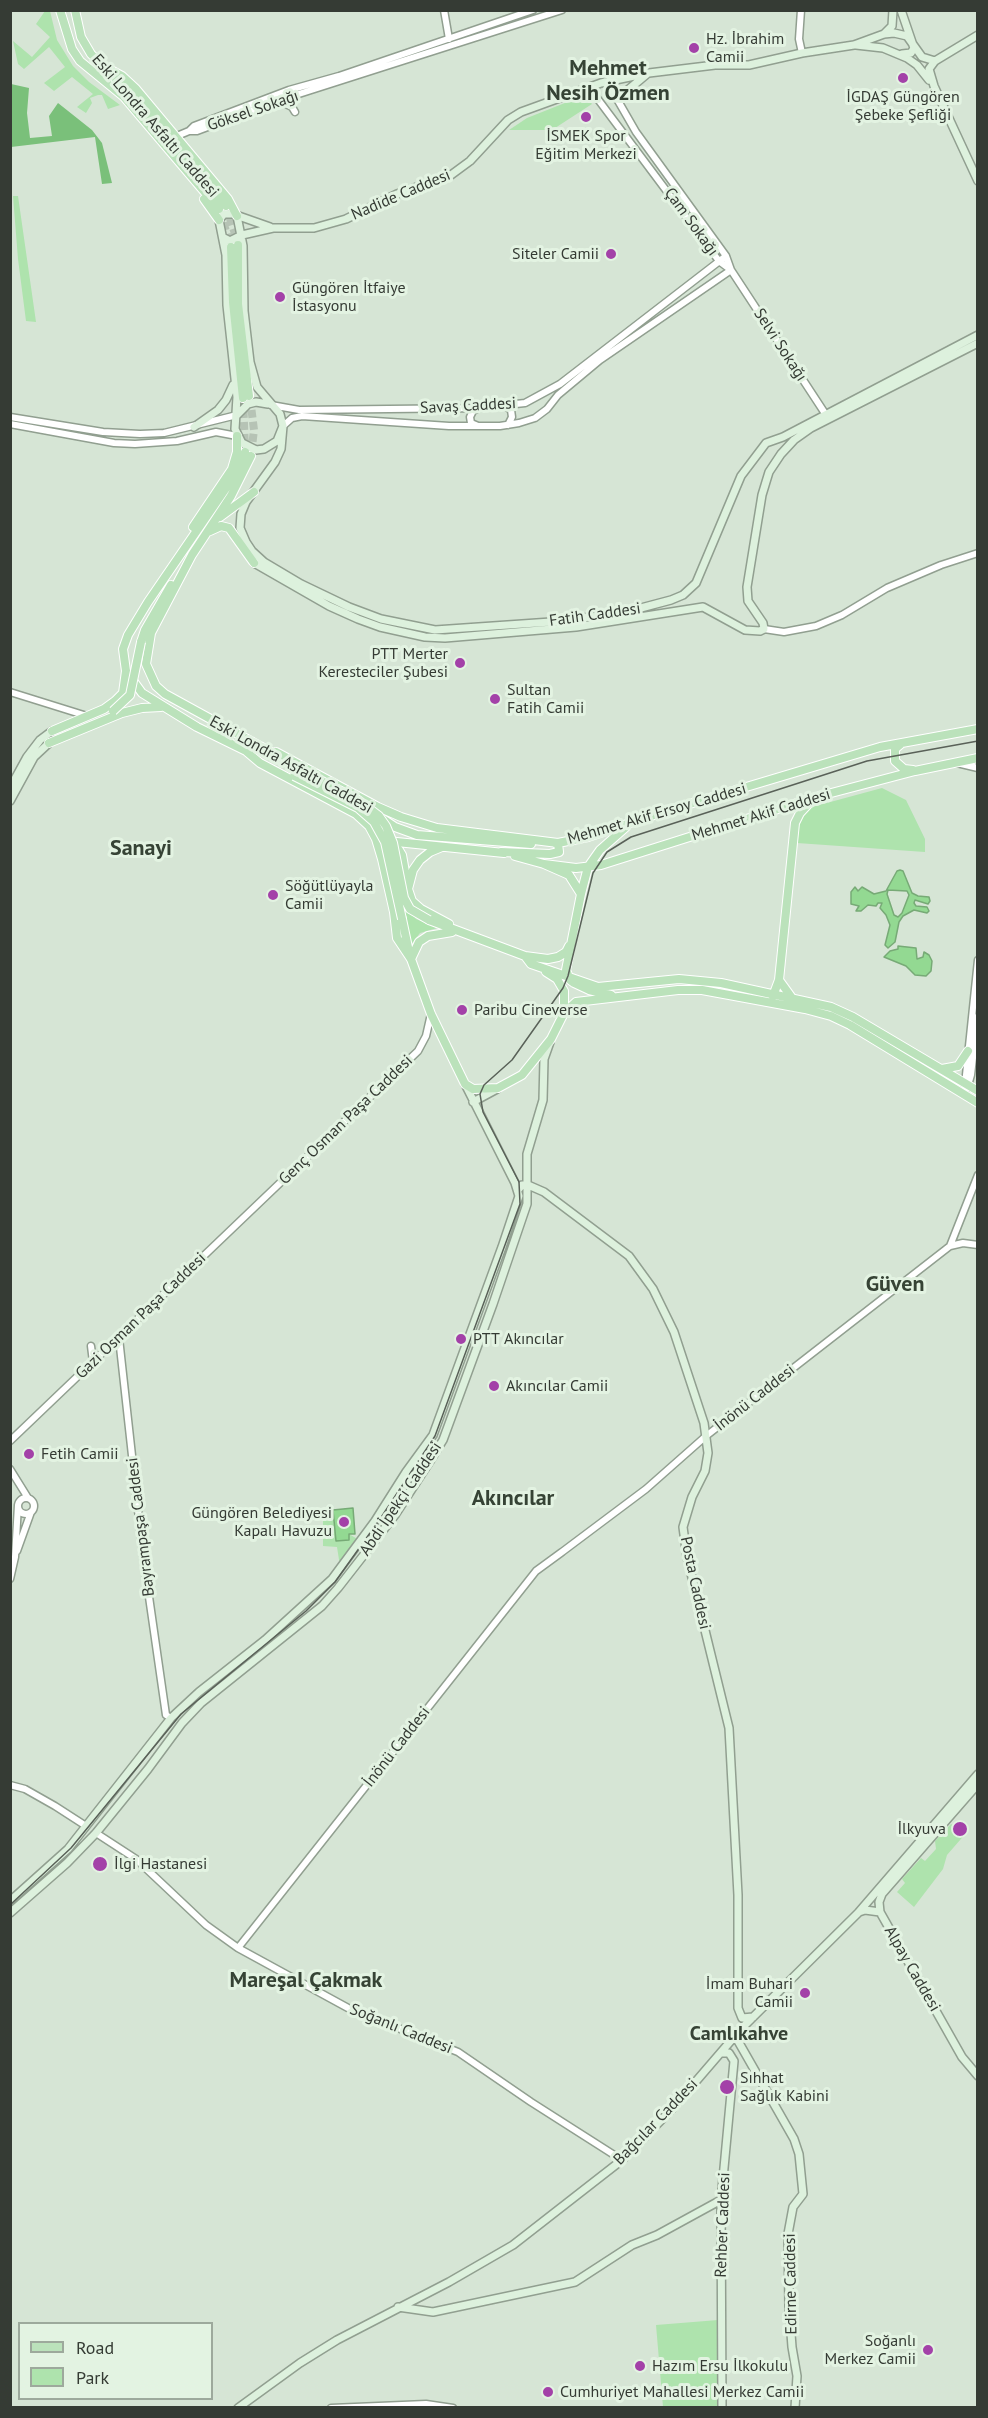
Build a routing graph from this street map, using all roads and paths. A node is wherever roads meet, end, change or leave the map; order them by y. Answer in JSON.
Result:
{"nodes":[{"id":1,"x":60,"y":10,"type":"edge"},
{"id":2,"x":75,"y":10,"type":"edge"},
{"id":3,"x":444,"y":10,"type":"edge"},
{"id":4,"x":532,"y":10,"type":"edge"},
{"id":5,"x":562,"y":10,"type":"edge"},
{"id":6,"x":801,"y":10,"type":"edge"},
{"id":7,"x":893,"y":10,"type":"edge"},
{"id":8,"x":901,"y":10,"type":"edge"},
{"id":9,"x":884,"y":34,"type":"junction"},
{"id":10,"x":978,"y":35,"type":"edge"},
{"id":11,"x":449,"y":39,"type":"junction"},
{"id":12,"x":913,"y":41,"type":"junction"},
{"id":13,"x":854,"y":45,"type":"junction"},
{"id":14,"x":883,"y":48,"type":"junction"},
{"id":15,"x":802,"y":53,"type":"junction"},
{"id":16,"x":899,"y":54,"type":"junction"},
{"id":17,"x":936,"y":61,"type":"junction"},
{"id":18,"x":103,"y":66,"type":"junction"},
{"id":19,"x":649,"y":73,"type":"junction"},
{"id":20,"x":94,"y":74,"type":"junction"},
{"id":21,"x":605,"y":82,"type":"junction"},
{"id":22,"x":934,"y":86,"type":"junction"},
{"id":23,"x":594,"y":90,"type":"junction"},
{"id":24,"x":617,"y":99,"type":"junction"},
{"id":25,"x":279,"y":100,"type":"junction"},
{"id":26,"x":295,"y":112,"type":"dead end"},
{"id":27,"x":189,"y":131,"type":"junction"},
{"id":28,"x":177,"y":136,"type":"junction"},
{"id":29,"x":978,"y":180,"type":"edge"},
{"id":30,"x":237,"y":216,"type":"junction"},
{"id":31,"x":219,"y":220,"type":"junction"},
{"id":32,"x":273,"y":228,"type":"junction"},
{"id":33,"x":242,"y":235,"type":"junction"},
{"id":34,"x":224,"y":238,"type":"junction"},
{"id":35,"x":234,"y":246,"type":"tunnel mouth"},
{"id":36,"x":726,"y":256,"type":"junction"},
{"id":37,"x":719,"y":261,"type":"junction"},
{"id":38,"x":731,"y":270,"type":"junction"},
{"id":39,"x":978,"y":335,"type":"edge"},
{"id":40,"x":978,"y":343,"type":"edge"},
{"id":41,"x":234,"y":376,"type":"junction"},
{"id":42,"x":246,"y":397,"type":"tunnel mouth"},
{"id":43,"x":271,"y":405,"type":"junction"},
{"id":44,"x":504,"y":405,"type":"junction"},
{"id":45,"x":479,"y":408,"type":"junction"},
{"id":46,"x":237,"y":415,"type":"junction"},
{"id":47,"x":826,"y":416,"type":"junction"},
{"id":48,"x":10,"y":417,"type":"edge"},
{"id":49,"x":10,"y":424,"type":"edge"},
{"id":50,"x":508,"y":425,"type":"junction"},
{"id":51,"x":283,"y":426,"type":"junction"},
{"id":52,"x":194,"y":427,"type":"junction"},
{"id":53,"x":479,"y":427,"type":"junction"},
{"id":54,"x":237,"y":436,"type":"junction"},
{"id":55,"x":254,"y":492,"type":"junction"},
{"id":56,"x":216,"y":520,"type":"junction"},
{"id":57,"x":206,"y":534,"type":"junction"},
{"id":58,"x":182,"y":551,"type":"junction"},
{"id":59,"x":978,"y":553,"type":"edge"},
{"id":60,"x":192,"y":555,"type":"junction"},
{"id":61,"x":254,"y":563,"type":"joint"},
{"id":62,"x":679,"y":596,"type":"junction"},
{"id":63,"x":681,"y":610,"type":"junction"},
{"id":64,"x":764,"y":629,"type":"junction"},
{"id":65,"x":126,"y":671,"type":"junction"},
{"id":66,"x":10,"y":692,"type":"edge"},
{"id":67,"x":164,"y":708,"type":"junction"},
{"id":68,"x":88,"y":716,"type":"junction"},
{"id":69,"x":978,"y":729,"type":"edge"},
{"id":70,"x":52,"y":731,"type":"joint"},
{"id":71,"x":49,"y":743,"type":"junction"},
{"id":72,"x":901,"y":744,"type":"junction"},
{"id":73,"x":247,"y":752,"type":"junction"},
{"id":74,"x":276,"y":752,"type":"dead end"},
{"id":75,"x":978,"y":758,"type":"edge"},
{"id":76,"x":954,"y":762,"type":"junction"},
{"id":77,"x":978,"y":768,"type":"edge"},
{"id":78,"x":915,"y":771,"type":"junction"},
{"id":79,"x":10,"y":788,"type":"edge"},
{"id":80,"x":816,"y":797,"type":"junction"},
{"id":81,"x":10,"y":801,"type":"edge"},
{"id":82,"x":379,"y":816,"type":"junction"},
{"id":83,"x":401,"y":817,"type":"junction"},
{"id":84,"x":634,"y":821,"type":"junction"},
{"id":85,"x":369,"y":826,"type":"junction"},
{"id":86,"x":376,"y":839,"type":"junction"},
{"id":87,"x":558,"y":843,"type":"junction"},
{"id":88,"x":443,"y":847,"type":"junction"},
{"id":89,"x":501,"y":852,"type":"junction"},
{"id":90,"x":382,"y":859,"type":"junction"},
{"id":91,"x":544,"y":864,"type":"junction"},
{"id":92,"x":588,"y":867,"type":"junction"},
{"id":93,"x":408,"y":889,"type":"junction"},
{"id":94,"x":581,"y":894,"type":"junction"},
{"id":95,"x":457,"y":932,"type":"junction"},
{"id":96,"x":572,"y":939,"type":"junction"},
{"id":97,"x":525,"y":956,"type":"junction"},
{"id":98,"x":411,"y":959,"type":"junction"},
{"id":99,"x":978,"y":960,"type":"edge"},
{"id":100,"x":531,"y":964,"type":"junction"},
{"id":101,"x":568,"y":976,"type":"junction"},
{"id":102,"x":779,"y":980,"type":"junction"},
{"id":103,"x":774,"y":994,"type":"junction"},
{"id":104,"x":630,"y":996,"type":"junction"},
{"id":105,"x":792,"y":998,"type":"junction"},
{"id":106,"x":768,"y":1002,"type":"junction"},
{"id":107,"x":564,"y":1013,"type":"junction"},
{"id":108,"x":430,"y":1014,"type":"junction"},
{"id":109,"x":978,"y":1016,"type":"edge"},
{"id":110,"x":551,"y":1039,"type":"junction"},
{"id":111,"x":968,"y":1051,"type":"junction"},
{"id":112,"x":940,"y":1069,"type":"junction"},
{"id":113,"x":465,"y":1084,"type":"junction"},
{"id":114,"x":967,"y":1085,"type":"junction"},
{"id":115,"x":498,"y":1088,"type":"junction"},
{"id":116,"x":978,"y":1091,"type":"edge"},
{"id":117,"x":963,"y":1094,"type":"junction"},
{"id":118,"x":472,"y":1102,"type":"junction"},
{"id":119,"x":978,"y":1103,"type":"edge"},
{"id":120,"x":978,"y":1175,"type":"edge"},
{"id":121,"x":528,"y":1185,"type":"junction"},
{"id":122,"x":518,"y":1190,"type":"junction"},
{"id":123,"x":272,"y":1192,"type":"joint"},
{"id":124,"x":978,"y":1245,"type":"edge"},
{"id":125,"x":950,"y":1246,"type":"junction"},
{"id":126,"x":119,"y":1338,"type":"junction"},
{"id":127,"x":92,"y":1346,"type":"dead end"},
{"id":128,"x":93,"y":1362,"type":"junction"},
{"id":129,"x":706,"y":1436,"type":"junction"},
{"id":130,"x":10,"y":1441,"type":"edge"},
{"id":131,"x":10,"y":1469,"type":"edge"},
{"id":132,"x":22,"y":1501,"type":"junction"},
{"id":133,"x":31,"y":1512,"type":"junction"},
{"id":134,"x":15,"y":1557,"type":"junction"},
{"id":135,"x":10,"y":1579,"type":"edge"},
{"id":136,"x":169,"y":1717,"type":"junction"},
{"id":137,"x":978,"y":1774,"type":"edge"},
{"id":138,"x":978,"y":1784,"type":"edge"},
{"id":139,"x":10,"y":1785,"type":"edge"},
{"id":140,"x":86,"y":1826,"type":"junction"},
{"id":141,"x":96,"y":1833,"type":"junction"},
{"id":142,"x":10,"y":1901,"type":"edge"},
{"id":143,"x":858,"y":1912,"type":"junction"},
{"id":144,"x":879,"y":1912,"type":"junction"},
{"id":145,"x":10,"y":1913,"type":"edge"},
{"id":146,"x":238,"y":1948,"type":"junction"},
{"id":147,"x":753,"y":2017,"type":"junction"},
{"id":148,"x":737,"y":2035,"type":"junction"},
{"id":149,"x":721,"y":2053,"type":"junction"},
{"id":150,"x":978,"y":2076,"type":"edge"},
{"id":151,"x":622,"y":2160,"type":"junction"},
{"id":152,"x":721,"y":2200,"type":"junction"},
{"id":153,"x":416,"y":2298,"type":"junction"},
{"id":154,"x":398,"y":2307,"type":"junction"},
{"id":155,"x":418,"y":2310,"type":"junction"},
{"id":156,"x":266,"y":2388,"type":"junction"},
{"id":157,"x":333,"y":2407,"type":"edge"},
{"id":158,"x":238,"y":2408,"type":"edge"},
{"id":159,"x":246,"y":2408,"type":"edge"},
{"id":160,"x":453,"y":2408,"type":"edge"},
{"id":161,"x":722,"y":2408,"type":"edge"},
{"id":162,"x":795,"y":2408,"type":"edge"}],
"edges":[{"from":1,"to":20,"type":"main road","name":"Eski Londra Asfaltı Caddesi"},
{"from":2,"to":18,"type":"main road","name":"Eski Londra Asfaltı Caddesi"},
{"from":3,"to":11,"type":"street"},
{"from":4,"to":11,"type":"street","name":"Göksel Sokağı"},
{"from":5,"to":25,"type":"street","name":"Göksel Sokağı"},
{"from":6,"to":15,"type":"street"},
{"from":7,"to":9,"type":"main road"},
{"from":8,"to":12,"type":"main road"},
{"from":9,"to":12,"type":"main road"},
{"from":9,"to":13,"type":"main road"},
{"from":9,"to":14,"type":"main road"},
{"from":10,"to":17,"type":"main road"},
{"from":11,"to":27,"type":"street","name":"Göksel Sokağı"},
{"from":12,"to":16,"type":"main road"},
{"from":12,"to":17,"type":"main road"},
{"from":13,"to":14,"type":"main road"},
{"from":13,"to":15,"type":"main road"},
{"from":14,"to":16,"type":"main road"},
{"from":15,"to":19,"type":"main road"},
{"from":16,"to":22,"type":"main road"},
{"from":17,"to":22,"type":"main road"},
{"from":18,"to":20,"type":"main road","name":"Eski Londra Asfaltı Caddesi"},
{"from":18,"to":28,"type":"main road"},
{"from":19,"to":21,"type":"main road","name":"Nadide Caddesi"},
{"from":19,"to":24,"type":"main road"},
{"from":20,"to":31,"type":"main road"},
{"from":21,"to":23,"type":"main road","name":"Nadide Caddesi"},
{"from":21,"to":24,"type":"main road"},
{"from":22,"to":29,"type":"main road"},
{"from":23,"to":32,"type":"main road","name":"Nadide Caddesi"},
{"from":23,"to":37,"type":"street","name":"Çam Sokağı"},
{"from":24,"to":36,"type":"street","name":"Çam Sokağı"},
{"from":25,"to":26,"type":"street"},
{"from":25,"to":27,"type":"street","name":"Göksel Sokağı"},
{"from":27,"to":28,"type":"street"},
{"from":28,"to":30,"type":"main road"},
{"from":30,"to":31,"type":"main road"},
{"from":30,"to":32,"type":"main road"},
{"from":30,"to":33,"type":"main road"},
{"from":31,"to":34,"type":"main road"},
{"from":32,"to":33,"type":"main road"},
{"from":33,"to":34,"type":"main road"},
{"from":33,"to":43,"type":"main road"},
{"from":34,"to":41,"type":"main road"},
{"from":35,"to":42,"type":"main road"},
{"from":36,"to":37,"type":"street","name":"Savaş Caddesi"},
{"from":36,"to":38,"type":"street","name":"Çam Sokağı"},
{"from":37,"to":38,"type":"street","name":"Çam Sokağı"},
{"from":37,"to":44,"type":"street","name":"Savaş Caddesi"},
{"from":38,"to":47,"type":"street","name":"Selvi Sokağı"},
{"from":38,"to":50,"type":"street","name":"Savaş Caddesi"},
{"from":39,"to":47,"type":"main road","name":"Fatih Caddesi"},
{"from":40,"to":47,"type":"main road","name":"Fatih Caddesi"},
{"from":41,"to":46,"type":"main road"},
{"from":41,"to":52,"type":"main road"},
{"from":43,"to":45,"type":"street","name":"Savaş Caddesi"},
{"from":43,"to":46,"type":"main road"},
{"from":43,"to":51,"type":"main road"},
{"from":44,"to":45,"type":"street","name":"Savaş Caddesi"},
{"from":44,"to":50,"type":"street"},
{"from":45,"to":53,"type":"street"},
{"from":46,"to":52,"type":"street"},
{"from":46,"to":54,"type":"main road"},
{"from":47,"to":62,"type":"main road","name":"Fatih Caddesi"},
{"from":47,"to":64,"type":"main road","name":"Fatih Caddesi"},
{"from":48,"to":52,"type":"street"},
{"from":49,"to":54,"type":"street"},
{"from":50,"to":53,"type":"street","name":"Savaş Caddesi"},
{"from":51,"to":53,"type":"street","name":"Savaş Caddesi"},
{"from":51,"to":54,"type":"main road"},
{"from":51,"to":55,"type":"main road","name":"Fatih Caddesi"},
{"from":54,"to":58,"type":"main road"},
{"from":55,"to":56,"type":"main road"},
{"from":55,"to":62,"type":"main road","name":"Fatih Caddesi"},
{"from":56,"to":57,"type":"main road","name":"Eski Londra Asfaltı Caddesi"},
{"from":56,"to":58,"type":"main road","name":"Eski Londra Asfaltı Caddesi"},
{"from":57,"to":60,"type":"main road","name":"Eski Londra Asfaltı Caddesi"},
{"from":57,"to":61,"type":"main road"},
{"from":58,"to":65,"type":"main road","name":"Eski Londra Asfaltı Caddesi"},
{"from":59,"to":64,"type":"street","name":"Fatih Caddesi"},
{"from":60,"to":71,"type":"main road","bridge":true},
{"from":60,"to":82,"type":"main road","name":"Eski Londra Asfaltı Caddesi","bridge":true},
{"from":61,"to":63,"type":"main road","name":"Fatih Caddesi"},
{"from":62,"to":63,"type":"main road"},
{"from":63,"to":64,"type":"main road","name":"Fatih Caddesi"},
{"from":65,"to":67,"type":"main road","name":"Eski Londra Asfaltı Caddesi"},
{"from":65,"to":68,"type":"main road"},
{"from":66,"to":68,"type":"street"},
{"from":67,"to":71,"type":"main road"},
{"from":67,"to":73,"type":"main road","name":"Eski Londra Asfaltı Caddesi"},
{"from":68,"to":70,"type":"main road"},
{"from":69,"to":72,"type":"main road","name":"Mehmet Akif Ersoy Caddesi"},
{"from":70,"to":79,"type":"main road"},
{"from":71,"to":81,"type":"main road"},
{"from":72,"to":78,"type":"main road"},
{"from":72,"to":84,"type":"main road","name":"Mehmet Akif Ersoy Caddesi"},
{"from":73,"to":85,"type":"main road"},
{"from":73,"to":98,"type":"main road","name":"Eski Londra Asfaltı Caddesi","bridge":true},
{"from":74,"to":83,"type":"main road","name":"Mehmet Akif Ersoy Caddesi"},
{"from":75,"to":76,"type":"main road","name":"Mehmet Akif Caddesi"},
{"from":76,"to":77,"type":"street"},
{"from":76,"to":78,"type":"main road","name":"Mehmet Akif Caddesi"},
{"from":78,"to":80,"type":"main road","name":"Mehmet Akif Caddesi"},
{"from":80,"to":92,"type":"main road","name":"Mehmet Akif Caddesi"},
{"from":80,"to":102,"type":"main road"},
{"from":82,"to":87,"type":"main road"},
{"from":82,"to":95,"type":"main road","name":"Eski Londra Asfaltı Caddesi","bridge":true},
{"from":83,"to":85,"type":"main road"},
{"from":83,"to":87,"type":"main road","name":"Mehmet Akif Ersoy Caddesi"},
{"from":84,"to":87,"type":"main road","name":"Mehmet Akif Ersoy Caddesi"},
{"from":84,"to":92,"type":"main road"},
{"from":85,"to":86,"type":"main road"},
{"from":86,"to":88,"type":"main road"},
{"from":86,"to":90,"type":"main road"},
{"from":87,"to":89,"type":"main road"},
{"from":88,"to":89,"type":"main road"},
{"from":88,"to":93,"type":"main road"},
{"from":89,"to":91,"type":"main road"},
{"from":90,"to":93,"type":"main road"},
{"from":90,"to":98,"type":"main road"},
{"from":91,"to":92,"type":"main road","name":"Mehmet Akif Caddesi"},
{"from":91,"to":94,"type":"main road"},
{"from":92,"to":94,"type":"main road"},
{"from":93,"to":95,"type":"main road"},
{"from":94,"to":96,"type":"main road"},
{"from":95,"to":97,"type":"main road","name":"Eski Londra Asfaltı Caddesi"},
{"from":95,"to":98,"type":"main road"},
{"from":96,"to":97,"type":"main road","name":"Eski Londra Asfaltı Caddesi"},
{"from":96,"to":101,"type":"main road"},
{"from":97,"to":100,"type":"main road"},
{"from":98,"to":108,"type":"main road"},
{"from":99,"to":111,"type":"street"},
{"from":100,"to":101,"type":"main road"},
{"from":100,"to":107,"type":"main road"},
{"from":101,"to":103,"type":"main road"},
{"from":101,"to":104,"type":"main road"},
{"from":102,"to":103,"type":"main road"},
{"from":102,"to":105,"type":"main road"},
{"from":103,"to":105,"type":"main road"},
{"from":103,"to":106,"type":"main road"},
{"from":104,"to":106,"type":"main road"},
{"from":104,"to":107,"type":"main road"},
{"from":105,"to":112,"type":"main road"},
{"from":106,"to":117,"type":"main road"},
{"from":107,"to":110,"type":"main road"},
{"from":108,"to":113,"type":"main road"},
{"from":108,"to":123,"type":"street","name":"Genç Osman Paşa Caddesi"},
{"from":109,"to":114,"type":"street"},
{"from":110,"to":115,"type":"main road"},
{"from":110,"to":121,"type":"main road","name":"Abdi İpekçi Caddesi"},
{"from":111,"to":112,"type":"main road"},
{"from":111,"to":114,"type":"street"},
{"from":112,"to":114,"type":"main road"},
{"from":113,"to":115,"type":"main road"},
{"from":113,"to":118,"type":"main road"},
{"from":114,"to":116,"type":"main road"},
{"from":114,"to":117,"type":"street"},
{"from":115,"to":118,"type":"main road"},
{"from":117,"to":119,"type":"main road"},
{"from":118,"to":122,"type":"main road"},
{"from":120,"to":125,"type":"street"},
{"from":121,"to":122,"type":"main road"},
{"from":121,"to":129,"type":"main road","name":"Posta Caddesi"},
{"from":121,"to":141,"type":"main road","name":"Abdi İpekçi Caddesi"},
{"from":122,"to":136,"type":"main road","name":"Abdi İpekçi Caddesi"},
{"from":123,"to":126,"type":"street","name":"Gazi Osman Paşa Caddesi"},
{"from":124,"to":125,"type":"street"},
{"from":125,"to":129,"type":"street","name":"İnönü Caddesi"},
{"from":126,"to":128,"type":"street","name":"Gazi Osman Paşa Caddesi"},
{"from":126,"to":136,"type":"street","name":"Bayrampaşa Caddesi"},
{"from":127,"to":128,"type":"street"},
{"from":128,"to":130,"type":"street","name":"Gazi Osman Paşa Caddesi"},
{"from":129,"to":146,"type":"street","name":"İnönü Caddesi"},
{"from":129,"to":147,"type":"main road","name":"Posta Caddesi"},
{"from":131,"to":132,"type":"street"},
{"from":132,"to":133,"type":"street"},
{"from":132,"to":133,"type":"street"},
{"from":132,"to":134,"type":"street"},
{"from":133,"to":134,"type":"street"},
{"from":134,"to":135,"type":"street"},
{"from":136,"to":140,"type":"main road","name":"Abdi İpekçi Caddesi"},
{"from":137,"to":143,"type":"main road","name":"Bağcılar Caddesi"},
{"from":138,"to":144,"type":"main road"},
{"from":139,"to":140,"type":"street"},
{"from":140,"to":142,"type":"main road","name":"Abdi İpekçi Caddesi"},
{"from":141,"to":145,"type":"main road","name":"Abdi İpekçi Caddesi"},
{"from":141,"to":146,"type":"street","name":"Soğanlı Caddesi"},
{"from":143,"to":144,"type":"main road"},
{"from":143,"to":147,"type":"main road","name":"Bağcılar Caddesi"},
{"from":144,"to":150,"type":"main road","name":"Alpay Caddesi"},
{"from":146,"to":151,"type":"street","name":"Soğanlı Caddesi"},
{"from":147,"to":148,"type":"main road","name":"Bağcılar Caddesi"},
{"from":148,"to":149,"type":"main road","name":"Bağcılar Caddesi"},
{"from":148,"to":162,"type":"main road","name":"Edirne Caddesi"},
{"from":149,"to":151,"type":"main road","name":"Bağcılar Caddesi"},
{"from":149,"to":152,"type":"main road","name":"Rehber Caddesi"},
{"from":151,"to":153,"type":"main road","name":"Bağcılar Caddesi"},
{"from":152,"to":155,"type":"main road"},
{"from":152,"to":161,"type":"main road","name":"Rehber Caddesi"},
{"from":153,"to":154,"type":"main road","name":"Bağcılar Caddesi"},
{"from":153,"to":155,"type":"main road"},
{"from":154,"to":155,"type":"main road"},
{"from":154,"to":156,"type":"main road","name":"Bağcılar Caddesi"},
{"from":156,"to":158,"type":"main road","name":"Bağcılar Caddesi"},
{"from":156,"to":159,"type":"main road","name":"Bağcılar Caddesi"},
{"from":157,"to":160,"type":"street"}]}
